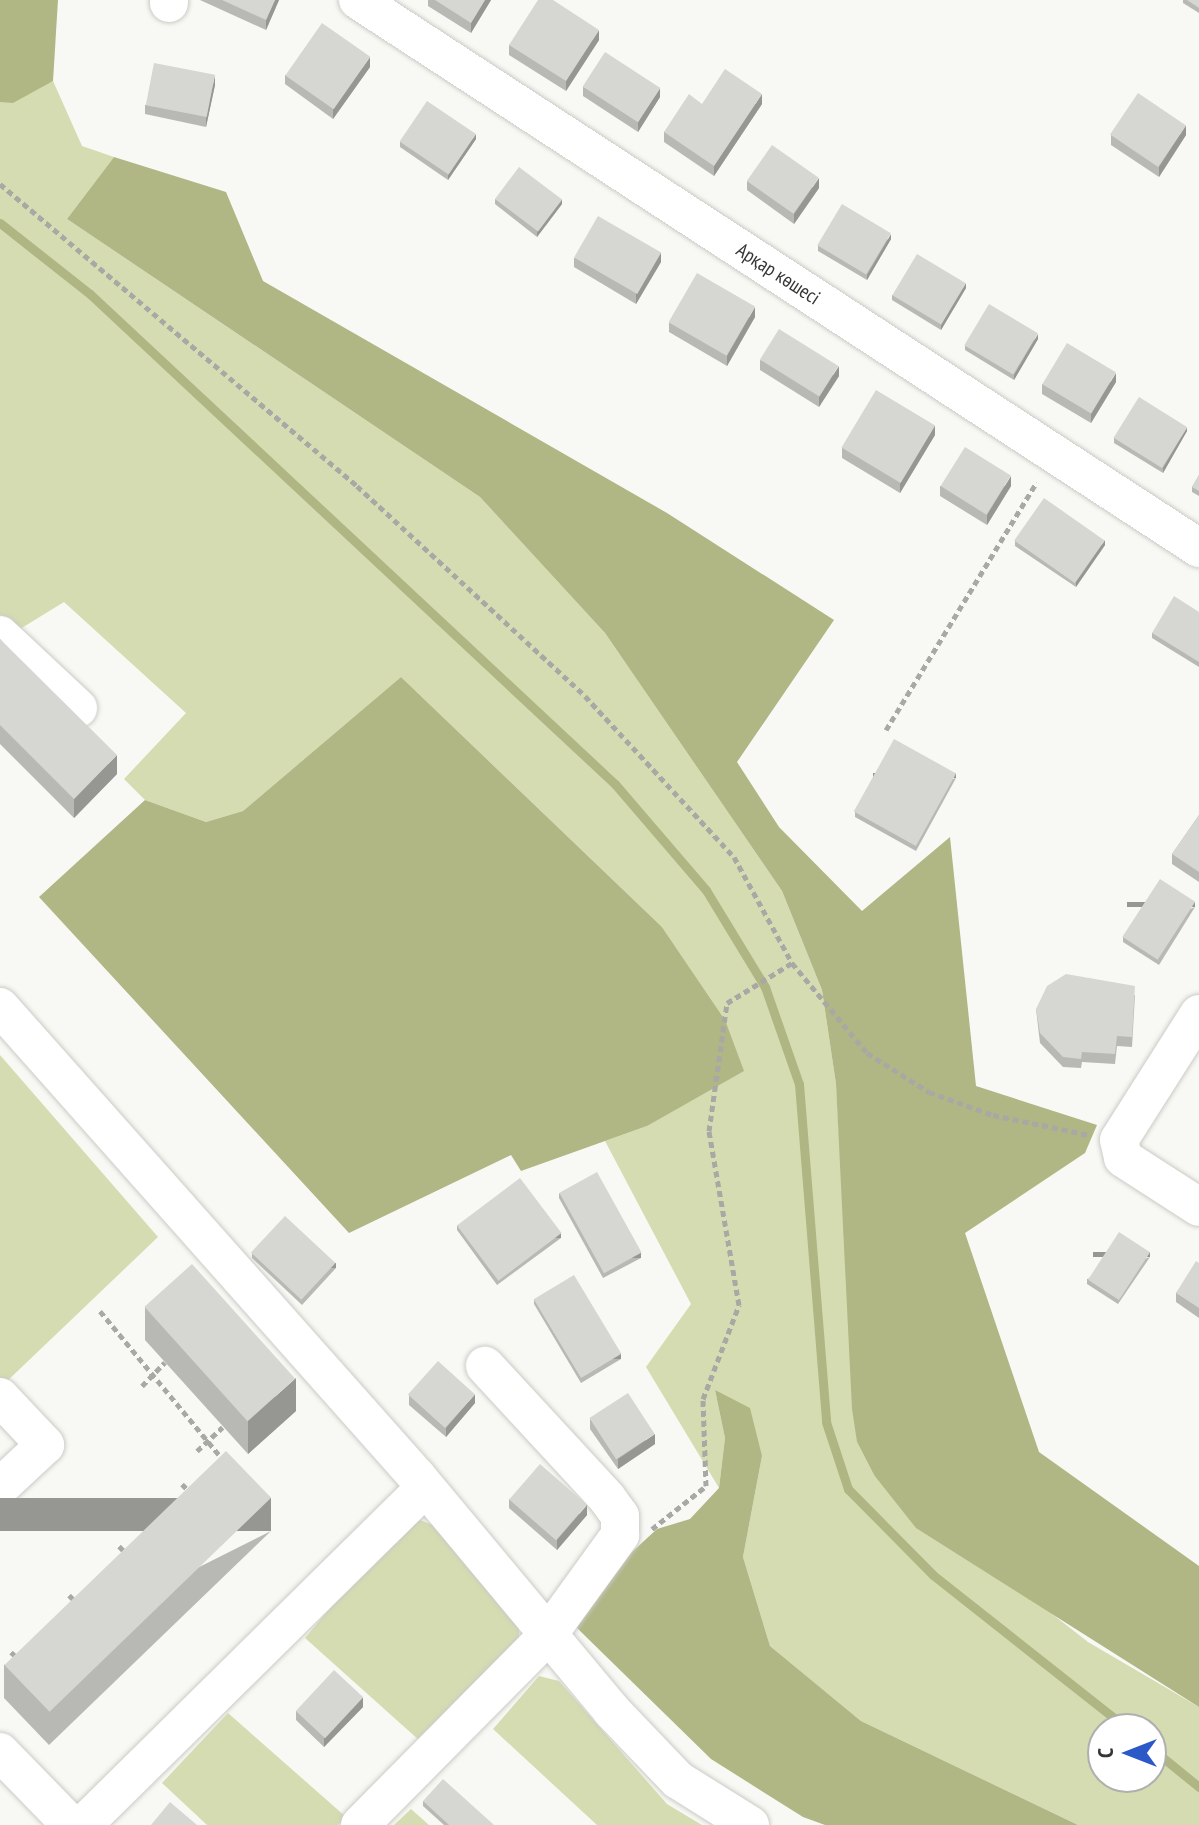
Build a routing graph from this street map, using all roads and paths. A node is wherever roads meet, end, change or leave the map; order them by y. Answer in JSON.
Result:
{"nodes":[{"id":1,"x":358,"y":0,"type":"edge"},
{"id":2,"x":0,"y":184,"type":"edge"},
{"id":3,"x":1054,"y":453,"type":"junction"},
{"id":4,"x":1199,"y":548,"type":"edge"},
{"id":5,"x":0,"y":635,"type":"edge"},
{"id":6,"x":78,"y":708,"type":"dead end"},
{"id":7,"x":886,"y":730,"type":"dead end"},
{"id":8,"x":792,"y":963,"type":"junction"},
{"id":9,"x":0,"y":1007,"type":"edge"},
{"id":10,"x":1199,"y":1014,"type":"edge"},
{"id":11,"x":1119,"y":1140,"type":"junction"},
{"id":12,"x":1199,"y":1207,"type":"edge"},
{"id":13,"x":100,"y":1311,"type":"dead end"},
{"id":14,"x":165,"y":1362,"type":"edge"},
{"id":15,"x":485,"y":1366,"type":"dead end"},
{"id":16,"x":153,"y":1375,"type":"junction"},
{"id":17,"x":142,"y":1386,"type":"dead end"},
{"id":18,"x":0,"y":1397,"type":"edge"},
{"id":19,"x":223,"y":1427,"type":"edge"},
{"id":20,"x":208,"y":1441,"type":"junction"},
{"id":21,"x":197,"y":1451,"type":"dead end"},
{"id":22,"x":218,"y":1477,"type":"edge"},
{"id":23,"x":182,"y":1484,"type":"dead end"},
{"id":24,"x":0,"y":1487,"type":"edge"},
{"id":25,"x":207,"y":1488,"type":"edge"},
{"id":26,"x":425,"y":1488,"type":"junction"},
{"id":27,"x":196,"y":1498,"type":"junction"},
{"id":28,"x":204,"y":1506,"type":"edge"},
{"id":29,"x":186,"y":1508,"type":"edge"},
{"id":30,"x":119,"y":1546,"type":"dead end"},
{"id":31,"x":143,"y":1549,"type":"edge"},
{"id":32,"x":613,"y":1552,"type":"junction"},
{"id":33,"x":132,"y":1559,"type":"junction"},
{"id":34,"x":140,"y":1567,"type":"edge"},
{"id":35,"x":122,"y":1569,"type":"edge"},
{"id":36,"x":69,"y":1595,"type":"dead end"},
{"id":37,"x":91,"y":1598,"type":"edge"},
{"id":38,"x":81,"y":1607,"type":"junction"},
{"id":39,"x":72,"y":1616,"type":"edge"},
{"id":40,"x":547,"y":1636,"type":"junction"},
{"id":41,"x":11,"y":1652,"type":"dead end"},
{"id":42,"x":33,"y":1653,"type":"edge"},
{"id":43,"x":23,"y":1663,"type":"junction"},
{"id":44,"x":32,"y":1671,"type":"edge"},
{"id":45,"x":11,"y":1673,"type":"edge"},
{"id":46,"x":0,"y":1752,"type":"edge"},
{"id":47,"x":71,"y":1825,"type":"edge"},
{"id":48,"x":83,"y":1825,"type":"edge"},
{"id":49,"x":360,"y":1825,"type":"edge"},
{"id":50,"x":750,"y":1825,"type":"edge"}],
"edges":[{"from":1,"to":3,"type":"street","name":"Арқар көшесі"},
{"from":2,"to":8,"type":"path"},
{"from":3,"to":4,"type":"street","name":"Арқар көшесі"},
{"from":3,"to":7,"type":"path"},
{"from":5,"to":6,"type":"street"},
{"from":8,"to":11,"type":"path"},
{"from":8,"to":32,"type":"path"},
{"from":9,"to":26,"type":"street"},
{"from":10,"to":11,"type":"street"},
{"from":11,"to":12,"type":"street"},
{"from":13,"to":16,"type":"path"},
{"from":14,"to":16,"type":"path"},
{"from":15,"to":32,"type":"street"},
{"from":16,"to":17,"type":"path"},
{"from":16,"to":20,"type":"path"},
{"from":18,"to":24,"type":"street"},
{"from":19,"to":20,"type":"path"},
{"from":20,"to":21,"type":"path"},
{"from":20,"to":22,"type":"path"},
{"from":23,"to":27,"type":"path"},
{"from":25,"to":27,"type":"path"},
{"from":26,"to":40,"type":"street"},
{"from":26,"to":48,"type":"street"},
{"from":27,"to":28,"type":"path"},
{"from":27,"to":29,"type":"path"},
{"from":30,"to":33,"type":"path"},
{"from":31,"to":33,"type":"path"},
{"from":32,"to":40,"type":"street"},
{"from":33,"to":34,"type":"path"},
{"from":33,"to":35,"type":"path"},
{"from":36,"to":38,"type":"path"},
{"from":37,"to":38,"type":"path"},
{"from":38,"to":39,"type":"path"},
{"from":40,"to":49,"type":"street"},
{"from":40,"to":50,"type":"street"},
{"from":41,"to":43,"type":"path"},
{"from":42,"to":43,"type":"path"},
{"from":43,"to":44,"type":"path"},
{"from":43,"to":45,"type":"path"},
{"from":46,"to":47,"type":"street"}]}
